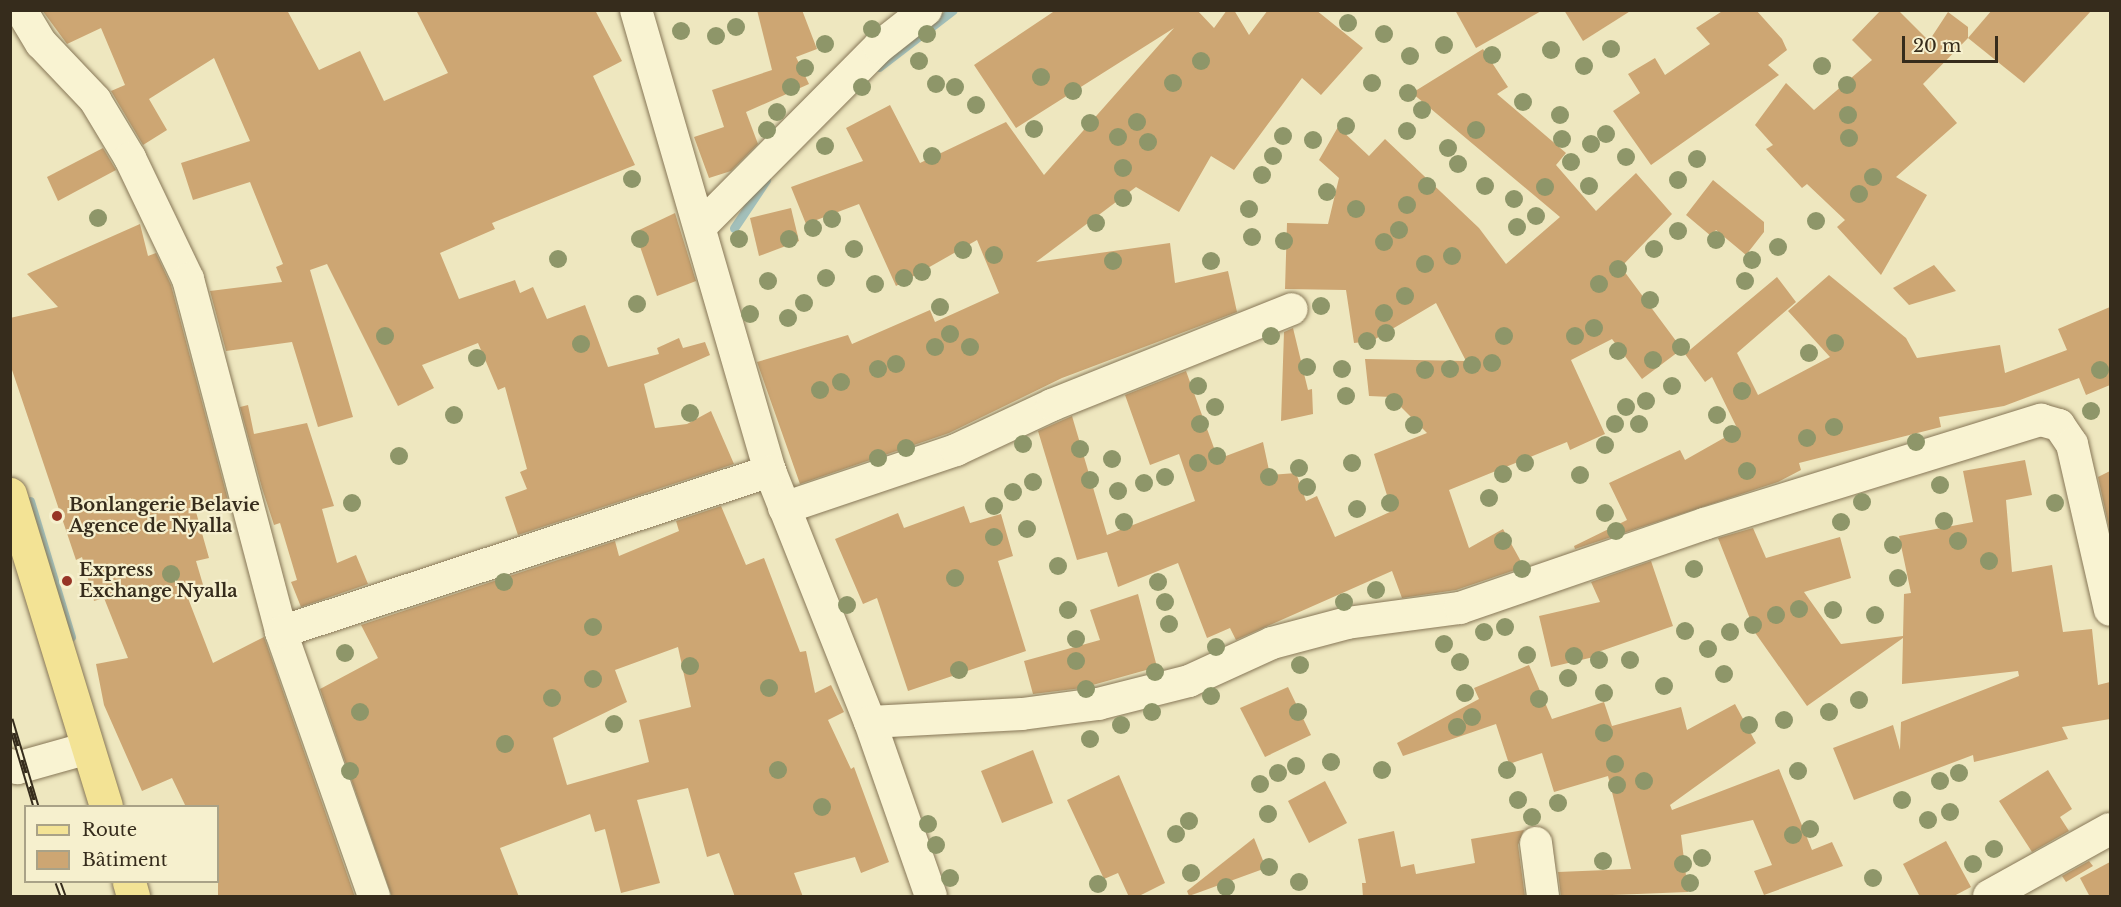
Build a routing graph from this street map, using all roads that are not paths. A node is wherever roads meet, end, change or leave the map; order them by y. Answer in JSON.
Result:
{"nodes":[{"id":1,"x":21,"y":10,"type":"edge"},
{"id":2,"x":636,"y":10,"type":"edge"},
{"id":3,"x":926,"y":10,"type":"edge"},
{"id":4,"x":702,"y":225,"type":"junction"},
{"id":5,"x":1292,"y":309,"type":"dead end"},
{"id":6,"x":770,"y":471,"type":"junction"},
{"id":7,"x":10,"y":494,"type":"edge"},
{"id":8,"x":784,"y":508,"type":"junction"},
{"id":9,"x":2110,"y":610,"type":"edge"},
{"id":10,"x":281,"y":632,"type":"junction"},
{"id":11,"x":870,"y":722,"type":"junction"},
{"id":12,"x":88,"y":748,"type":"junction"},
{"id":13,"x":10,"y":765,"type":"edge"},
{"id":14,"x":105,"y":805,"type":"edge"},
{"id":15,"x":2110,"y":829,"type":"edge"},
{"id":16,"x":1536,"y":843,"type":"dead end"},
{"id":17,"x":374,"y":897,"type":"edge"},
{"id":18,"x":931,"y":897,"type":"edge"},
{"id":19,"x":1543,"y":897,"type":"edge"},
{"id":20,"x":1989,"y":897,"type":"edge"}],
"edges":[{"from":1,"to":10,"type":"street"},
{"from":2,"to":4,"type":"street"},
{"from":3,"to":4,"type":"street"},
{"from":4,"to":6,"type":"street"},
{"from":5,"to":8,"type":"street"},
{"from":6,"to":8,"type":"street"},
{"from":6,"to":10,"type":"street"},
{"from":7,"to":12,"type":"main road"},
{"from":8,"to":11,"type":"street"},
{"from":9,"to":11,"type":"street"},
{"from":10,"to":17,"type":"street"},
{"from":11,"to":18,"type":"street"},
{"from":12,"to":13,"type":"street"},
{"from":12,"to":14,"type":"main road"},
{"from":15,"to":20,"type":"street"},
{"from":16,"to":19,"type":"street"}]}
